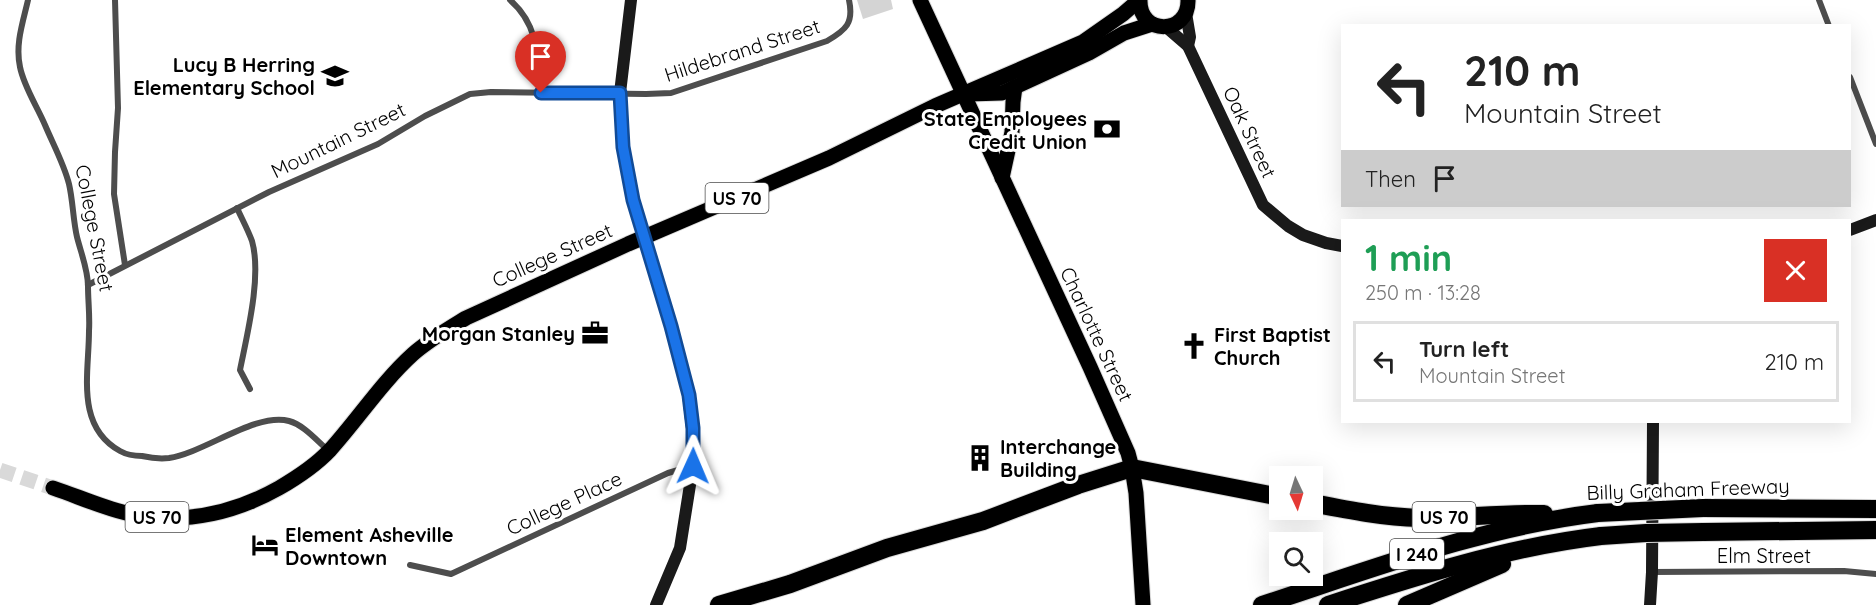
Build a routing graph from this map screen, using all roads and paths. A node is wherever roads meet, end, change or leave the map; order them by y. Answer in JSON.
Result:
{"nodes":[{"id":1,"x":28,"y":0,"type":"edge"},
{"id":2,"x":115,"y":0,"type":"edge"},
{"id":3,"x":510,"y":0,"type":"edge"},
{"id":4,"x":631,"y":0,"type":"edge"},
{"id":5,"x":920,"y":0,"type":"edge"},
{"id":6,"x":1140,"y":0,"type":"edge"},
{"id":7,"x":1819,"y":0,"type":"edge"},
{"id":8,"x":849,"y":2,"type":"edge"},
{"id":9,"x":1189,"y":5,"type":"edge"},
{"id":10,"x":1828,"y":24,"type":"edge"},
{"id":11,"x":1159,"y":26,"type":"junction"},
{"id":12,"x":1188,"y":46,"type":"junction"},
{"id":13,"x":1851,"y":80,"type":"edge"},
{"id":14,"x":1015,"y":87,"type":"junction"},
{"id":15,"x":541,"y":93,"type":"junction"},
{"id":16,"x":620,"y":93,"type":"junction"},
{"id":17,"x":963,"y":94,"type":"junction"},
{"id":18,"x":1876,"y":144,"type":"edge"},
{"id":19,"x":1002,"y":178,"type":"junction"},
{"id":20,"x":237,"y":208,"type":"junction"},
{"id":21,"x":1876,"y":220,"type":"edge"},
{"id":22,"x":1851,"y":230,"type":"edge"},
{"id":23,"x":644,"y":237,"type":"junction"},
{"id":24,"x":1341,"y":246,"type":"edge"},
{"id":25,"x":126,"y":265,"type":"junction"},
{"id":26,"x":88,"y":285,"type":"junction"},
{"id":27,"x":250,"y":389,"type":"dead end"},
{"id":28,"x":1653,"y":423,"type":"edge"},
{"id":29,"x":329,"y":450,"type":"junction"},
{"id":30,"x":693,"y":466,"type":"junction"},
{"id":31,"x":1132,"y":468,"type":"junction"},
{"id":32,"x":53,"y":488,"type":"tunnel mouth"},
{"id":33,"x":1269,"y":495,"type":"edge"},
{"id":34,"x":1323,"y":505,"type":"edge"},
{"id":35,"x":1876,"y":509,"type":"edge"},
{"id":36,"x":1576,"y":515,"type":"junction"},
{"id":37,"x":1876,"y":530,"type":"edge"},
{"id":38,"x":1828,"y":532,"type":"junction"},
{"id":39,"x":1565,"y":540,"type":"junction"},
{"id":40,"x":1876,"y":542,"type":"edge"},
{"id":41,"x":410,"y":565,"type":"dead end"},
{"id":42,"x":1652,"y":572,"type":"junction"},
{"id":43,"x":1876,"y":574,"type":"edge"},
{"id":44,"x":1143,"y":601,"type":"edge"},
{"id":45,"x":656,"y":605,"type":"edge"},
{"id":46,"x":719,"y":605,"type":"edge"},
{"id":47,"x":1262,"y":605,"type":"edge"},
{"id":48,"x":1328,"y":605,"type":"edge"},
{"id":49,"x":1407,"y":605,"type":"edge"},
{"id":50,"x":1650,"y":605,"type":"edge"}],
"edges":[{"from":1,"to":26,"type":"street","name":"College Street"},
{"from":2,"to":25,"type":"street"},
{"from":3,"to":15,"type":"street"},
{"from":4,"to":16,"type":"main road"},
{"from":5,"to":17,"type":"main road","name":"Charlotte Street"},
{"from":6,"to":11,"type":"main road"},
{"from":6,"to":17,"type":"main road","name":"College Street"},
{"from":7,"to":10,"type":"street"},
{"from":8,"to":16,"type":"street","name":"Hildebrand Street"},
{"from":9,"to":11,"type":"main road","name":"College Street"},
{"from":9,"to":12,"type":"main road","name":"Oak Street"},
{"from":11,"to":12,"type":"main road","name":"Oak Street"},
{"from":11,"to":14,"type":"main road","name":"College Street"},
{"from":12,"to":24,"type":"main road","name":"Oak Street"},
{"from":13,"to":18,"type":"street"},
{"from":14,"to":17,"type":"main road","name":"College Street"},
{"from":14,"to":19,"type":"main road"},
{"from":15,"to":16,"type":"street","name":"Mountain Street"},
{"from":15,"to":20,"type":"street","name":"Mountain Street"},
{"from":16,"to":23,"type":"main road"},
{"from":17,"to":19,"type":"main road","name":"Charlotte Street"},
{"from":17,"to":23,"type":"main road","name":"College Street","number":"US 70"},
{"from":19,"to":31,"type":"main road","name":"Charlotte Street"},
{"from":20,"to":25,"type":"street","name":"Mountain Street"},
{"from":20,"to":27,"type":"street"},
{"from":21,"to":22,"type":"main road"},
{"from":23,"to":29,"type":"main road","name":"College Street","number":"US 70"},
{"from":23,"to":30,"type":"main road"},
{"from":25,"to":26,"type":"street","name":"Mountain Street"},
{"from":26,"to":29,"type":"street","name":"College Street"},
{"from":28,"to":42,"type":"main road"},
{"from":29,"to":32,"type":"main road","name":"College Street","number":"US 70"},
{"from":30,"to":41,"type":"street","name":"College Place"},
{"from":30,"to":45,"type":"main road"},
{"from":31,"to":33,"type":"highway"},
{"from":31,"to":44,"type":"main road","name":"Charlotte Street"},
{"from":31,"to":46,"type":"highway"},
{"from":34,"to":36,"type":"highway","number":"US 70"},
{"from":35,"to":36,"type":"highway","name":"Billy Graham Freeway","number":"I 240","bridge":true},
{"from":36,"to":47,"type":"highway","name":"Billy Graham Freeway","number":"I 240"},
{"from":37,"to":38,"type":"highway","number":"I 240"},
{"from":38,"to":39,"type":"highway","number":"I 240","bridge":true},
{"from":38,"to":40,"type":"highway"},
{"from":39,"to":48,"type":"highway","number":"I 240"},
{"from":39,"to":49,"type":"highway"},
{"from":42,"to":43,"type":"street","name":"Elm Street"},
{"from":42,"to":50,"type":"main road"}]}
